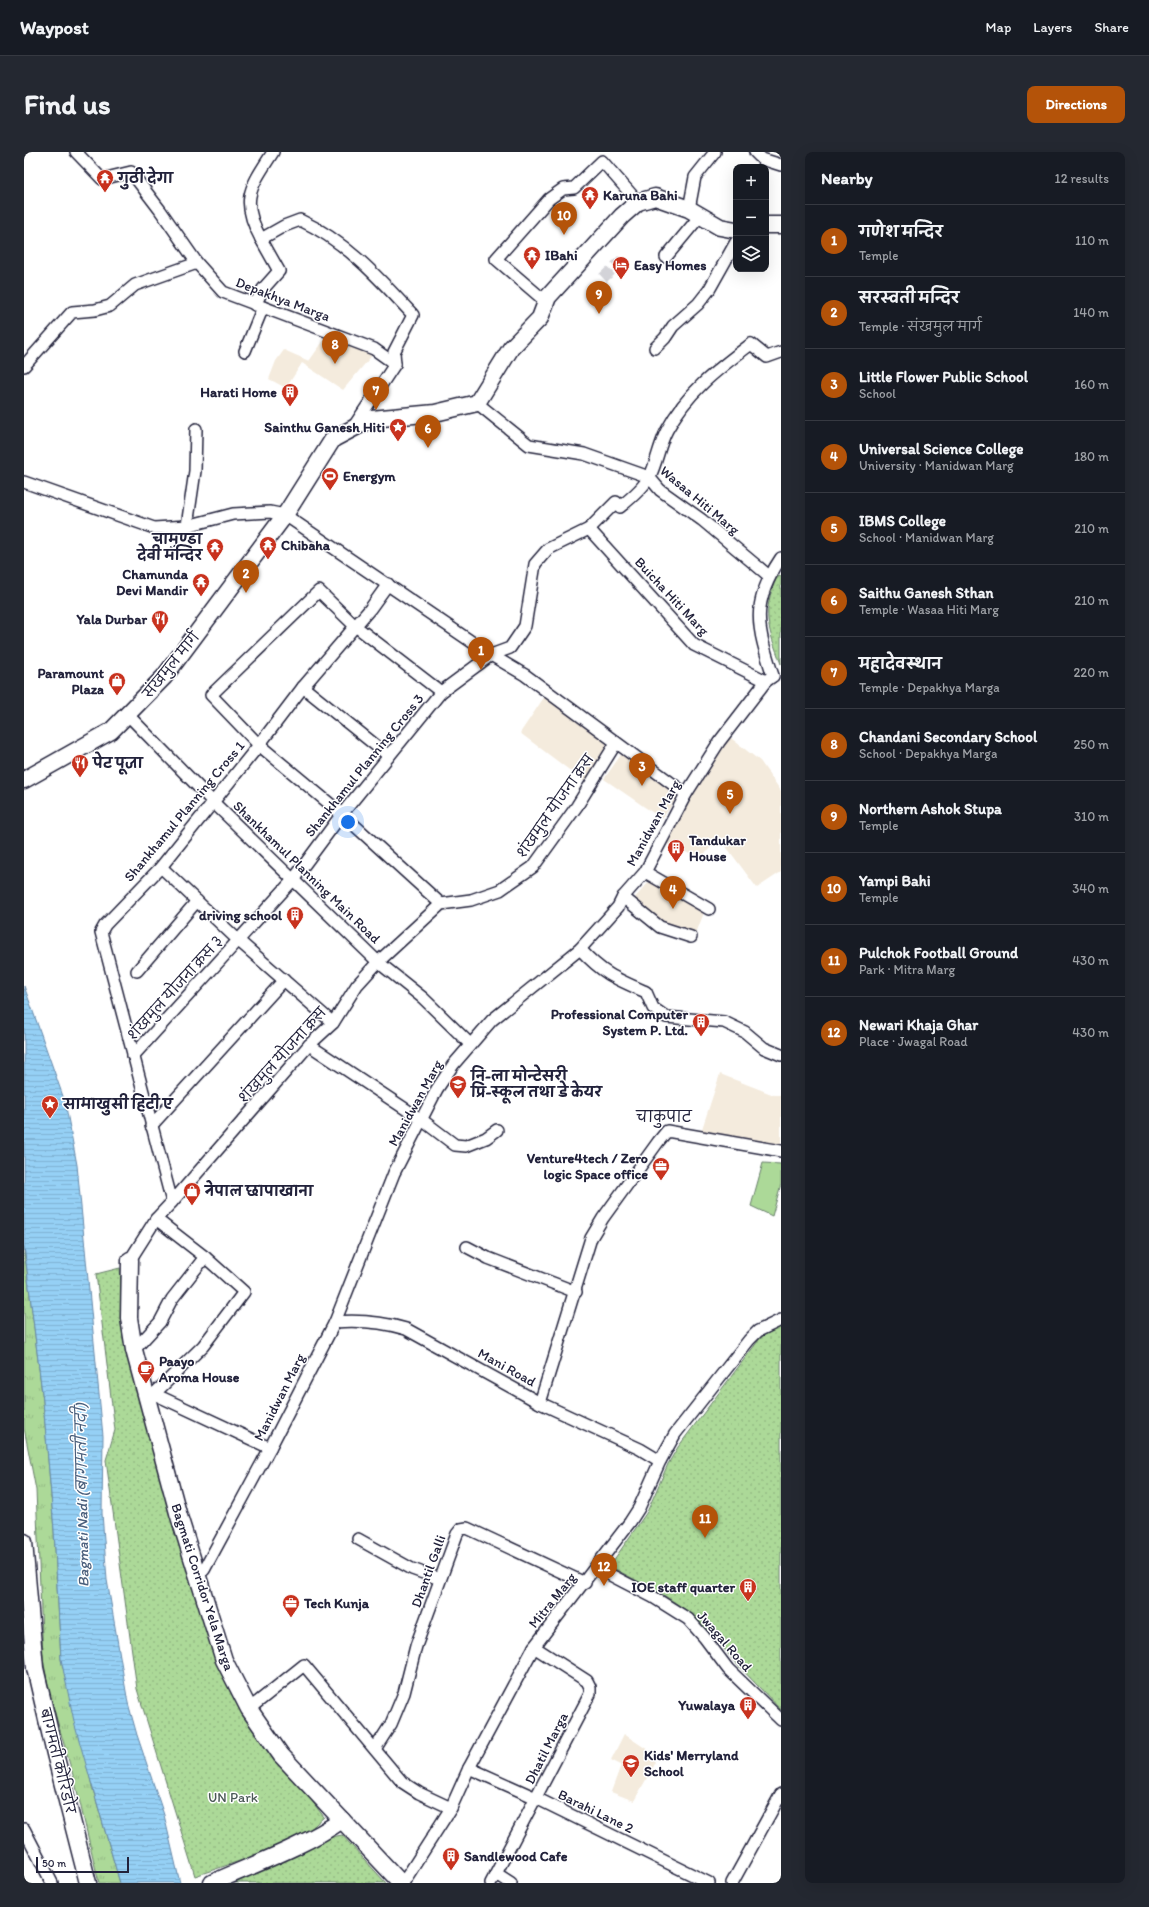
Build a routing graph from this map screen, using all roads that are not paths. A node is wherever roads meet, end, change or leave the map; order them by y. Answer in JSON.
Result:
{"nodes":[{"id":1,"x":76,"y":152,"type":"edge"},
{"id":2,"x":273,"y":152,"type":"edge"},
{"id":3,"x":715,"y":152,"type":"edge"},
{"id":4,"x":755,"y":152,"type":"edge"},
{"id":5,"x":781,"y":165,"type":"edge"},
{"id":6,"x":638,"y":202,"type":"junction"},
{"id":7,"x":694,"y":213,"type":"junction"},
{"id":8,"x":769,"y":225,"type":"edge"},
{"id":9,"x":781,"y":225,"type":"edge"},
{"id":10,"x":733,"y":229,"type":"edge"},
{"id":11,"x":261,"y":239,"type":"junction"},
{"id":12,"x":733,"y":247,"type":"edge"},
{"id":13,"x":666,"y":257,"type":"dead end"},
{"id":14,"x":197,"y":263,"type":"junction"},
{"id":15,"x":545,"y":302,"type":"junction"},
{"id":16,"x":259,"y":306,"type":"junction"},
{"id":17,"x":655,"y":348,"type":"dead end"},
{"id":18,"x":245,"y":351,"type":"dead end"},
{"id":19,"x":781,"y":352,"type":"edge"},
{"id":20,"x":395,"y":364,"type":"junction"},
{"id":21,"x":24,"y":366,"type":"edge"},
{"id":22,"x":477,"y":403,"type":"junction"},
{"id":23,"x":353,"y":428,"type":"junction"},
{"id":24,"x":196,"y":429,"type":"dead end"},
{"id":25,"x":649,"y":477,"type":"junction"},
{"id":26,"x":24,"y":482,"type":"edge"},
{"id":27,"x":285,"y":515,"type":"junction"},
{"id":28,"x":187,"y":526,"type":"junction"},
{"id":29,"x":589,"y":529,"type":"junction"},
{"id":30,"x":781,"y":558,"type":"edge"},
{"id":31,"x":769,"y":576,"type":"junction"},
{"id":32,"x":388,"y":584,"type":"junction"},
{"id":33,"x":354,"y":625,"type":"junction"},
{"id":34,"x":491,"y":655,"type":"junction"},
{"id":35,"x":773,"y":679,"type":"edge"},
{"id":36,"x":303,"y":687,"type":"junction"},
{"id":37,"x":441,"y":692,"type":"junction"},
{"id":38,"x":128,"y":715,"type":"junction"},
{"id":39,"x":616,"y":743,"type":"junction"},
{"id":40,"x":260,"y":745,"type":"junction"},
{"id":41,"x":389,"y":756,"type":"junction"},
{"id":42,"x":24,"y":780,"type":"edge"},
{"id":43,"x":686,"y":794,"type":"junction"},
{"id":44,"x":213,"y":802,"type":"junction"},
{"id":45,"x":342,"y":814,"type":"junction"},
{"id":46,"x":161,"y":867,"type":"junction"},
{"id":47,"x":645,"y":872,"type":"junction"},
{"id":48,"x":293,"y":880,"type":"junction"},
{"id":49,"x":623,"y":897,"type":"junction"},
{"id":50,"x":197,"y":901,"type":"junction"},
{"id":51,"x":441,"y":904,"type":"junction"},
{"id":52,"x":709,"y":909,"type":"dead end"},
{"id":53,"x":691,"y":937,"type":"dead end"},
{"id":54,"x":239,"y":941,"type":"junction"},
{"id":55,"x":580,"y":949,"type":"junction"},
{"id":56,"x":378,"y":962,"type":"junction"},
{"id":57,"x":137,"y":971,"type":"dead end"},
{"id":58,"x":284,"y":980,"type":"junction"},
{"id":59,"x":333,"y":1023,"type":"junction"},
{"id":60,"x":470,"y":1044,"type":"junction"},
{"id":61,"x":309,"y":1045,"type":"junction"},
{"id":62,"x":781,"y":1055,"type":"edge"},
{"id":63,"x":133,"y":1056,"type":"junction"},
{"id":64,"x":422,"y":1120,"type":"junction"},
{"id":65,"x":151,"y":1126,"type":"junction"},
{"id":66,"x":497,"y":1130,"type":"dead end"},
{"id":67,"x":781,"y":1151,"type":"edge"},
{"id":68,"x":172,"y":1202,"type":"junction"},
{"id":69,"x":156,"y":1219,"type":"junction"},
{"id":70,"x":467,"y":1247,"type":"dead end"},
{"id":71,"x":205,"y":1257,"type":"junction"},
{"id":72,"x":130,"y":1260,"type":"joint"},
{"id":73,"x":576,"y":1292,"type":"junction"},
{"id":74,"x":781,"y":1320,"type":"edge"},
{"id":75,"x":335,"y":1322,"type":"junction"},
{"id":76,"x":134,"y":1350,"type":"junction"},
{"id":77,"x":151,"y":1396,"type":"junction"},
{"id":78,"x":540,"y":1403,"type":"junction"},
{"id":79,"x":270,"y":1448,"type":"junction"},
{"id":80,"x":660,"y":1461,"type":"junction"},
{"id":81,"x":358,"y":1539,"type":"dead end"},
{"id":82,"x":24,"y":1542,"type":"edge"},
{"id":83,"x":597,"y":1568,"type":"junction"},
{"id":84,"x":204,"y":1570,"type":"dead end"},
{"id":85,"x":440,"y":1579,"type":"junction"},
{"id":86,"x":585,"y":1583,"type":"junction"},
{"id":87,"x":534,"y":1647,"type":"junction"},
{"id":88,"x":249,"y":1709,"type":"junction"},
{"id":89,"x":781,"y":1720,"type":"edge"},
{"id":90,"x":375,"y":1749,"type":"junction"},
{"id":91,"x":469,"y":1768,"type":"junction"},
{"id":92,"x":781,"y":1794,"type":"edge"},
{"id":93,"x":536,"y":1798,"type":"junction"},
{"id":94,"x":451,"y":1808,"type":"junction"},
{"id":95,"x":342,"y":1820,"type":"junction"},
{"id":96,"x":24,"y":1829,"type":"edge"},
{"id":97,"x":494,"y":1878,"type":"edge"},
{"id":98,"x":52,"y":1883,"type":"edge"},
{"id":99,"x":88,"y":1883,"type":"edge"},
{"id":100,"x":212,"y":1883,"type":"edge"},
{"id":101,"x":402,"y":1883,"type":"edge"},
{"id":102,"x":512,"y":1883,"type":"edge"},
{"id":103,"x":709,"y":1883,"type":"edge"},
{"id":104,"x":732,"y":1883,"type":"edge"}],
"edges":[{"from":1,"to":14,"type":"street","name":"Depakhya Marga"},
{"from":2,"to":11,"type":"street"},
{"from":3,"to":7,"type":"street"},
{"from":4,"to":5,"type":"street"},
{"from":6,"to":7,"type":"main road"},
{"from":6,"to":15,"type":"main road"},
{"from":6,"to":15,"type":"street"},
{"from":7,"to":10,"type":"main road"},
{"from":7,"to":13,"type":"street"},
{"from":8,"to":9,"type":"main road"},
{"from":11,"to":16,"type":"street"},
{"from":11,"to":20,"type":"street"},
{"from":12,"to":17,"type":"street"},
{"from":14,"to":16,"type":"street","name":"Depakhya Marga"},
{"from":14,"to":21,"type":"street"},
{"from":15,"to":22,"type":"main road"},
{"from":16,"to":18,"type":"street"},
{"from":16,"to":20,"type":"street","name":"Depakhya Marga"},
{"from":19,"to":25,"type":"street"},
{"from":20,"to":23,"type":"street"},
{"from":22,"to":23,"type":"main road","name":"संखमुल मार्ग"},
{"from":22,"to":25,"type":"street","name":"Wasaa Hiti Marg"},
{"from":23,"to":27,"type":"main road","name":"संखमुल मार्ग"},
{"from":24,"to":28,"type":"street"},
{"from":25,"to":29,"type":"street","name":"Shankhamul Planning Cross 3"},
{"from":25,"to":31,"type":"street","name":"Wasaa Hiti Marg"},
{"from":26,"to":28,"type":"street"},
{"from":27,"to":28,"type":"street"},
{"from":27,"to":32,"type":"street"},
{"from":27,"to":38,"type":"main road","name":"संखमुल मार्ग"},
{"from":29,"to":34,"type":"street","name":"Shankhamul Planning Cross 3"},
{"from":29,"to":35,"type":"street","name":"Buicha Hiti Marg"},
{"from":30,"to":31,"type":"street"},
{"from":31,"to":35,"type":"street"},
{"from":32,"to":33,"type":"street","name":"Shankhamul Planning Cross 1"},
{"from":32,"to":34,"type":"street"},
{"from":33,"to":36,"type":"street","name":"Shankhamul Planning Cross 1"},
{"from":33,"to":37,"type":"street"},
{"from":33,"to":40,"type":"street"},
{"from":34,"to":37,"type":"street","name":"Shankhamul Planning Cross 3"},
{"from":34,"to":39,"type":"street"},
{"from":35,"to":43,"type":"street","name":"Manidwan Marg"},
{"from":36,"to":40,"type":"street","name":"Shankhamul Planning Cross 1"},
{"from":36,"to":41,"type":"street"},
{"from":37,"to":41,"type":"street","name":"Shankhamul Planning Cross 3"},
{"from":38,"to":42,"type":"main road","name":"संखमुल मार्ग"},
{"from":38,"to":44,"type":"street","name":"Shankhamul Planning Main Road"},
{"from":39,"to":43,"type":"street"},
{"from":39,"to":51,"type":"street","name":"शंखमुल योजना क्रस"},
{"from":40,"to":44,"type":"street","name":"Shankhamul Planning Cross 1"},
{"from":40,"to":45,"type":"street"},
{"from":41,"to":45,"type":"street","name":"Shankhamul Planning Cross 3"},
{"from":43,"to":47,"type":"street","name":"Manidwan Marg"},
{"from":44,"to":46,"type":"street","name":"Shankhamul Planning Cross 1"},
{"from":44,"to":48,"type":"street","name":"Shankhamul Planning Main Road"},
{"from":45,"to":48,"type":"street","name":"Shankhamul Planning Cross 3"},
{"from":45,"to":51,"type":"street"},
{"from":46,"to":50,"type":"street"},
{"from":46,"to":63,"type":"street","name":"Shankhamul Planning Cross 1"},
{"from":47,"to":49,"type":"street","name":"Manidwan Marg"},
{"from":47,"to":52,"type":"street"},
{"from":48,"to":54,"type":"street","name":"Shankhamul Planning Cross 3"},
{"from":48,"to":56,"type":"street","name":"Shankhamul Planning Main Road"},
{"from":49,"to":53,"type":"street"},
{"from":49,"to":55,"type":"street","name":"Manidwan Marg"},
{"from":50,"to":54,"type":"street"},
{"from":50,"to":57,"type":"street"},
{"from":51,"to":56,"type":"street","name":"शंखमुल योजना क्रस"},
{"from":54,"to":58,"type":"street"},
{"from":54,"to":63,"type":"street","name":"शंखमुल योजना क्रस ३"},
{"from":55,"to":60,"type":"street","name":"Manidwan Marg"},
{"from":55,"to":62,"type":"street"},
{"from":56,"to":59,"type":"street","name":"शंखमुल योजना क्रस"},
{"from":56,"to":60,"type":"street","name":"Shankhamul Planning Main Road"},
{"from":58,"to":59,"type":"street"},
{"from":58,"to":65,"type":"street"},
{"from":59,"to":61,"type":"street","name":"शंखमुल योजना क्रस"},
{"from":60,"to":64,"type":"street","name":"Manidwan Marg"},
{"from":61,"to":64,"type":"street"},
{"from":61,"to":68,"type":"street","name":"शंखमुल योजना क्रस"},
{"from":63,"to":65,"type":"street","name":"Shankhamul Planning Cross 1"},
{"from":64,"to":66,"type":"street"},
{"from":64,"to":75,"type":"street","name":"Manidwan Marg"},
{"from":65,"to":68,"type":"street","name":"Shankhamul Planning Cross 1"},
{"from":67,"to":73,"type":"street"},
{"from":68,"to":69,"type":"street","name":"शंखमुल योजना क्रस"},
{"from":69,"to":71,"type":"street"},
{"from":69,"to":72,"type":"street","name":"शंखमुल योजना क्रस"},
{"from":70,"to":73,"type":"street"},
{"from":71,"to":76,"type":"street"},
{"from":71,"to":77,"type":"street"},
{"from":72,"to":76,"type":"main road","name":"Bagmati Corridor Yela Marga"},
{"from":73,"to":78,"type":"street"},
{"from":74,"to":80,"type":"street","name":"Mitra Marg"},
{"from":75,"to":78,"type":"street","name":"Mani Road"},
{"from":75,"to":79,"type":"street","name":"Manidwan Marg"},
{"from":76,"to":77,"type":"main road","name":"Bagmati Corridor Yela Marga"},
{"from":77,"to":79,"type":"street"},
{"from":77,"to":88,"type":"main road","name":"Bagmati Corridor Yela Marga"},
{"from":78,"to":80,"type":"street","name":"Mani Road"},
{"from":79,"to":84,"type":"street","name":"Manidwan Marg"},
{"from":80,"to":83,"type":"street","name":"Mitra Marg"},
{"from":81,"to":85,"type":"street"},
{"from":82,"to":99,"type":"main road","name":"बागमती कोरिडोर"},
{"from":83,"to":86,"type":"street","name":"Mitra Marg"},
{"from":83,"to":89,"type":"street","name":"Jwagal Road"},
{"from":85,"to":86,"type":"street","name":"Dhantil Galli"},
{"from":85,"to":90,"type":"street","name":"Dhantil Galli"},
{"from":86,"to":87,"type":"street","name":"Mitra Marg"},
{"from":87,"to":91,"type":"street","name":"Mitra Marg"},
{"from":87,"to":93,"type":"street","name":"Dhatil Marga"},
{"from":88,"to":90,"type":"street"},
{"from":88,"to":95,"type":"main road","name":"Bagmati Corridor Yela Marga"},
{"from":90,"to":94,"type":"street"},
{"from":91,"to":93,"type":"street","name":"Barahi Lane 2"},
{"from":91,"to":94,"type":"street","name":"Mitra Marg"},
{"from":92,"to":104,"type":"street"},
{"from":93,"to":97,"type":"street","name":"Dhatil Marga"},
{"from":93,"to":103,"type":"street","name":"Barahi Lane 2"},
{"from":94,"to":101,"type":"street","name":"Mitra Marg"},
{"from":95,"to":100,"type":"main road"},
{"from":95,"to":101,"type":"main road","name":"Bagmati Corridor Yela Marga"},
{"from":96,"to":98,"type":"street"},
{"from":97,"to":102,"type":"street"}]}
